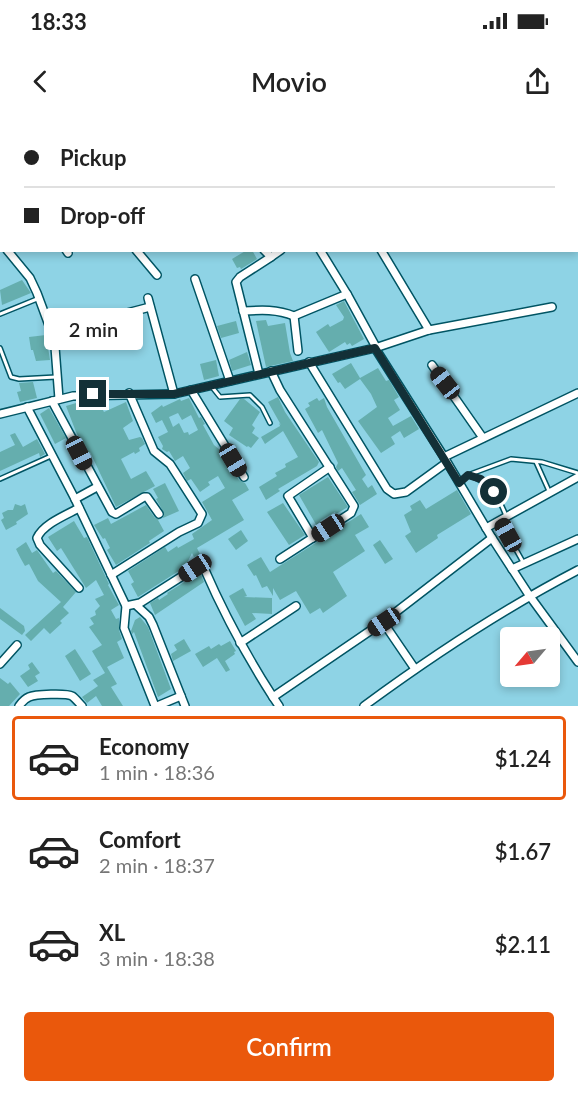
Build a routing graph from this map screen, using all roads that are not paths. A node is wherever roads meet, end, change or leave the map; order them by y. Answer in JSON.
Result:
{"nodes":[{"id":1,"x":9,"y":252,"type":"edge"},
{"id":2,"x":138,"y":252,"type":"edge"},
{"id":3,"x":266,"y":252,"type":"edge"},
{"id":4,"x":278,"y":252,"type":"edge"},
{"id":5,"x":322,"y":252,"type":"edge"},
{"id":6,"x":382,"y":252,"type":"edge"},
{"id":7,"x":271,"y":257,"type":"junction"},
{"id":8,"x":157,"y":275,"type":"dead end"},
{"id":9,"x":195,"y":279,"type":"dead end"},
{"id":10,"x":347,"y":294,"type":"junction"},
{"id":11,"x":39,"y":298,"type":"junction"},
{"id":12,"x":148,"y":298,"type":"dead end"},
{"id":13,"x":150,"y":307,"type":"junction"},
{"id":14,"x":552,"y":307,"type":"dead end"},
{"id":15,"x":243,"y":310,"type":"junction"},
{"id":16,"x":0,"y":314,"type":"edge"},
{"id":17,"x":294,"y":316,"type":"junction"},
{"id":18,"x":89,"y":323,"type":"dead end"},
{"id":19,"x":429,"y":330,"type":"junction"},
{"id":20,"x":0,"y":348,"type":"edge"},
{"id":21,"x":376,"y":348,"type":"junction"},
{"id":22,"x":298,"y":351,"type":"dead end"},
{"id":23,"x":309,"y":362,"type":"junction"},
{"id":24,"x":432,"y":365,"type":"dead end"},
{"id":25,"x":271,"y":371,"type":"junction"},
{"id":26,"x":259,"y":374,"type":"junction"},
{"id":27,"x":56,"y":377,"type":"junction"},
{"id":28,"x":230,"y":381,"type":"junction"},
{"id":29,"x":211,"y":385,"type":"junction"},
{"id":30,"x":191,"y":390,"type":"junction"},
{"id":31,"x":129,"y":393,"type":"junction"},
{"id":32,"x":578,"y":393,"type":"edge"},
{"id":33,"x":174,"y":394,"type":"junction"},
{"id":34,"x":56,"y":400,"type":"junction"},
{"id":35,"x":27,"y":407,"type":"junction"},
{"id":36,"x":0,"y":414,"type":"edge"},
{"id":37,"x":270,"y":423,"type":"dead end"},
{"id":38,"x":483,"y":438,"type":"junction"},
{"id":39,"x":52,"y":455,"type":"junction"},
{"id":40,"x":445,"y":460,"type":"junction"},
{"id":41,"x":536,"y":462,"type":"junction"},
{"id":42,"x":330,"y":467,"type":"junction"},
{"id":43,"x":468,"y":475,"type":"junction"},
{"id":44,"x":578,"y":475,"type":"edge"},
{"id":45,"x":244,"y":477,"type":"dead end"},
{"id":46,"x":0,"y":479,"type":"edge"},
{"id":47,"x":459,"y":483,"type":"junction"},
{"id":48,"x":97,"y":487,"type":"junction"},
{"id":49,"x":550,"y":492,"type":"junction"},
{"id":50,"x":75,"y":499,"type":"junction"},
{"id":51,"x":79,"y":508,"type":"junction"},
{"id":52,"x":159,"y":514,"type":"dead end"},
{"id":53,"x":503,"y":519,"type":"junction"},
{"id":54,"x":486,"y":528,"type":"junction"},
{"id":55,"x":313,"y":538,"type":"junction"},
{"id":56,"x":492,"y":538,"type":"junction"},
{"id":57,"x":578,"y":539,"type":"edge"},
{"id":58,"x":280,"y":559,"type":"dead end"},
{"id":59,"x":524,"y":564,"type":"junction"},
{"id":60,"x":512,"y":569,"type":"junction"},
{"id":61,"x":578,"y":570,"type":"edge"},
{"id":62,"x":111,"y":575,"type":"junction"},
{"id":63,"x":79,"y":588,"type":"dead end"},
{"id":64,"x":529,"y":595,"type":"junction"},
{"id":65,"x":136,"y":605,"type":"junction"},
{"id":66,"x":126,"y":606,"type":"junction"},
{"id":67,"x":296,"y":606,"type":"dead end"},
{"id":68,"x":384,"y":622,"type":"junction"},
{"id":69,"x":240,"y":643,"type":"junction"},
{"id":70,"x":17,"y":645,"type":"dead end"},
{"id":71,"x":578,"y":662,"type":"edge"},
{"id":72,"x":0,"y":664,"type":"edge"},
{"id":73,"x":415,"y":669,"type":"junction"},
{"id":74,"x":181,"y":696,"type":"junction"},
{"id":75,"x":273,"y":697,"type":"junction"},
{"id":76,"x":19,"y":706,"type":"edge"},
{"id":77,"x":82,"y":706,"type":"edge"},
{"id":78,"x":156,"y":706,"type":"edge"},
{"id":79,"x":185,"y":706,"type":"edge"},
{"id":80,"x":279,"y":706,"type":"edge"},
{"id":81,"x":364,"y":706,"type":"edge"}],
"edges":[{"from":1,"to":11,"type":"street"},
{"from":2,"to":8,"type":"street"},
{"from":3,"to":7,"type":"street"},
{"from":4,"to":7,"type":"street"},
{"from":5,"to":10,"type":"street"},
{"from":6,"to":19,"type":"street"},
{"from":7,"to":15,"type":"street"},
{"from":9,"to":28,"type":"street"},
{"from":10,"to":17,"type":"street"},
{"from":10,"to":21,"type":"street"},
{"from":11,"to":16,"type":"lane"},
{"from":11,"to":27,"type":"street"},
{"from":12,"to":13,"type":"street"},
{"from":13,"to":18,"type":"street"},
{"from":13,"to":33,"type":"street"},
{"from":14,"to":19,"type":"street"},
{"from":15,"to":17,"type":"street"},
{"from":15,"to":26,"type":"street"},
{"from":17,"to":22,"type":"street"},
{"from":19,"to":21,"type":"street"},
{"from":20,"to":27,"type":"lane"},
{"from":21,"to":23,"type":"street"},
{"from":21,"to":40,"type":"street"},
{"from":23,"to":25,"type":"street"},
{"from":23,"to":40,"type":"street"},
{"from":24,"to":38,"type":"street"},
{"from":25,"to":26,"type":"street"},
{"from":25,"to":42,"type":"street"},
{"from":26,"to":28,"type":"street"},
{"from":27,"to":34,"type":"street"},
{"from":28,"to":29,"type":"street"},
{"from":29,"to":30,"type":"street"},
{"from":29,"to":37,"type":"lane"},
{"from":30,"to":33,"type":"street"},
{"from":30,"to":45,"type":"street"},
{"from":31,"to":33,"type":"street"},
{"from":31,"to":34,"type":"street"},
{"from":31,"to":62,"type":"street"},
{"from":32,"to":38,"type":"street"},
{"from":34,"to":35,"type":"street"},
{"from":34,"to":48,"type":"street"},
{"from":35,"to":36,"type":"street"},
{"from":35,"to":39,"type":"street"},
{"from":38,"to":40,"type":"street"},
{"from":39,"to":46,"type":"lane"},
{"from":39,"to":50,"type":"street"},
{"from":40,"to":47,"type":"street"},
{"from":41,"to":43,"type":"lane"},
{"from":41,"to":44,"type":"lane"},
{"from":41,"to":49,"type":"lane"},
{"from":42,"to":55,"type":"street"},
{"from":42,"to":55,"type":"street"},
{"from":43,"to":47,"type":"lane"},
{"from":43,"to":53,"type":"lane"},
{"from":44,"to":49,"type":"street"},
{"from":47,"to":54,"type":"street"},
{"from":48,"to":50,"type":"street"},
{"from":48,"to":52,"type":"street"},
{"from":49,"to":53,"type":"street"},
{"from":50,"to":51,"type":"street"},
{"from":51,"to":62,"type":"street"},
{"from":51,"to":63,"type":"street"},
{"from":53,"to":54,"type":"street"},
{"from":53,"to":59,"type":"lane"},
{"from":54,"to":56,"type":"street"},
{"from":55,"to":58,"type":"street"},
{"from":56,"to":60,"type":"street"},
{"from":56,"to":68,"type":"street"},
{"from":57,"to":59,"type":"street"},
{"from":59,"to":60,"type":"street"},
{"from":60,"to":64,"type":"street"},
{"from":61,"to":64,"type":"street"},
{"from":62,"to":66,"type":"street"},
{"from":64,"to":71,"type":"street"},
{"from":64,"to":73,"type":"street"},
{"from":65,"to":66,"type":"street"},
{"from":65,"to":69,"type":"street"},
{"from":65,"to":74,"type":"street"},
{"from":66,"to":78,"type":"street"},
{"from":67,"to":69,"type":"street"},
{"from":68,"to":73,"type":"street"},
{"from":68,"to":75,"type":"street"},
{"from":69,"to":75,"type":"street"},
{"from":70,"to":72,"type":"street"},
{"from":73,"to":81,"type":"street"},
{"from":74,"to":78,"type":"street"},
{"from":74,"to":79,"type":"street"},
{"from":75,"to":80,"type":"street"},
{"from":76,"to":77,"type":"street"}]}
